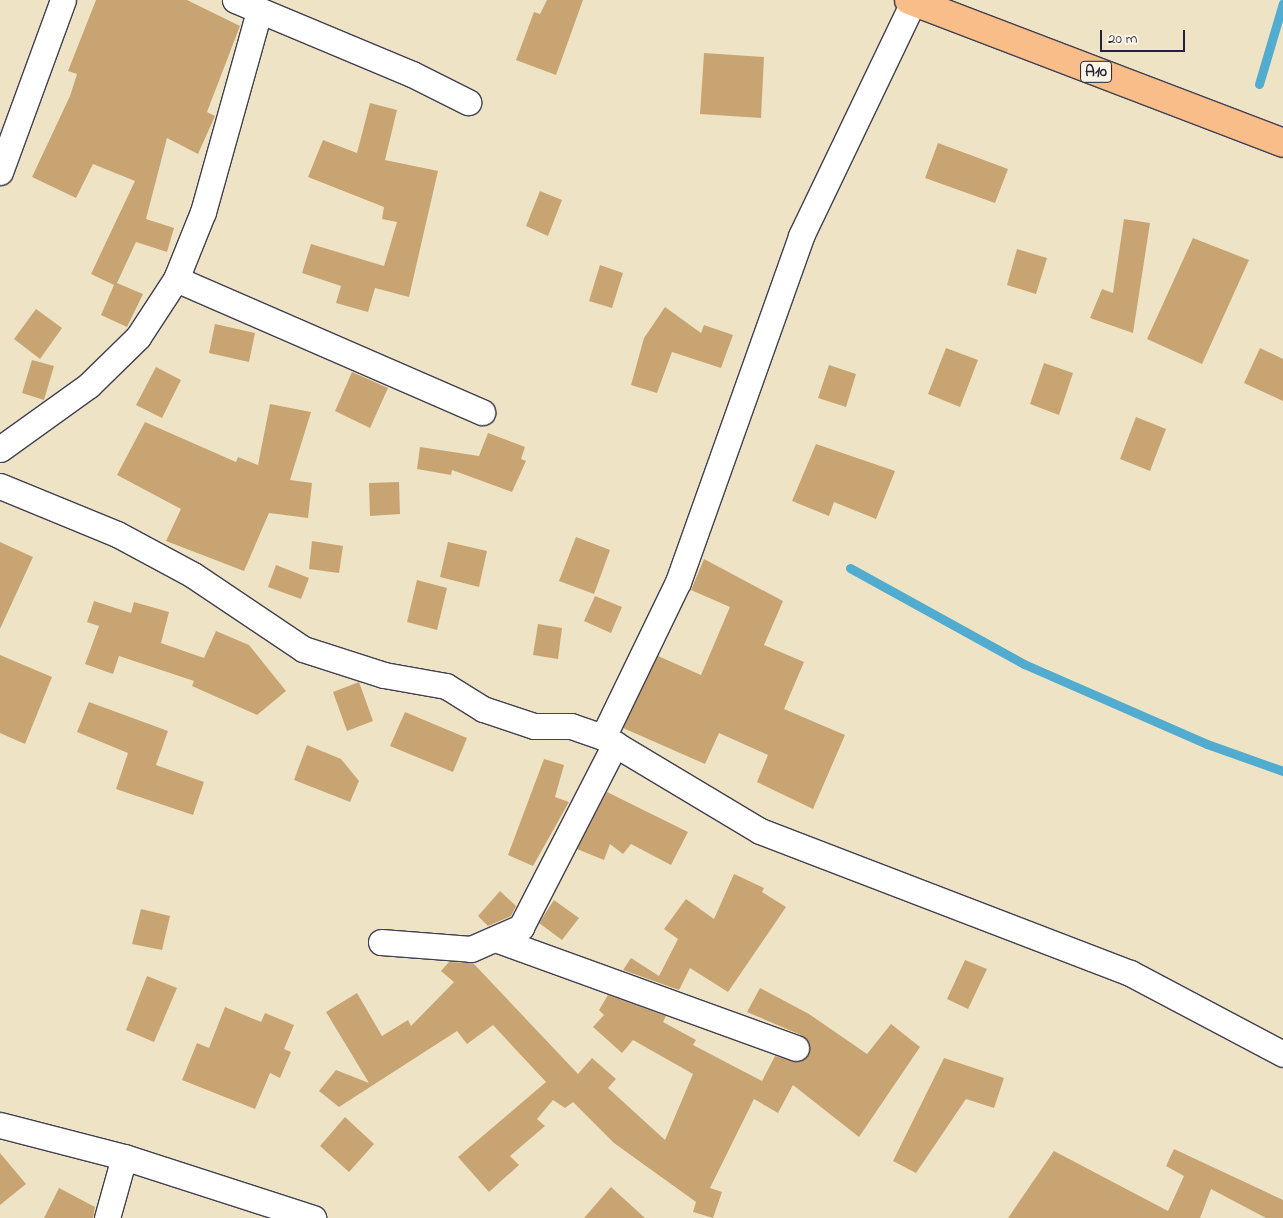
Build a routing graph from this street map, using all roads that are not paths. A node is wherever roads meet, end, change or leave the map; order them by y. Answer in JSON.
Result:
{"nodes":[{"id":1,"x":63,"y":0,"type":"edge"},
{"id":2,"x":235,"y":0,"type":"edge"},
{"id":3,"x":911,"y":1,"type":"edge"},
{"id":4,"x":259,"y":12,"type":"junction"},
{"id":5,"x":468,"y":102,"type":"dead end"},
{"id":6,"x":1283,"y":143,"type":"edge"},
{"id":7,"x":0,"y":172,"type":"edge"},
{"id":8,"x":176,"y":279,"type":"junction"},
{"id":9,"x":482,"y":412,"type":"dead end"},
{"id":10,"x":0,"y":449,"type":"edge"},
{"id":11,"x":0,"y":486,"type":"edge"},
{"id":12,"x":609,"y":741,"type":"junction"},
{"id":13,"x":498,"y":940,"type":"junction"},
{"id":14,"x":381,"y":942,"type":"dead end"},
{"id":15,"x":796,"y":1048,"type":"dead end"},
{"id":16,"x":1283,"y":1054,"type":"edge"},
{"id":17,"x":0,"y":1125,"type":"edge"},
{"id":18,"x":124,"y":1158,"type":"junction"},
{"id":19,"x":106,"y":1218,"type":"edge"},
{"id":20,"x":314,"y":1218,"type":"edge"}],
"edges":[{"from":1,"to":7,"type":"street"},
{"from":2,"to":4,"type":"street"},
{"from":3,"to":6,"type":"main road","number":"A10"},
{"from":3,"to":12,"type":"street"},
{"from":4,"to":5,"type":"street"},
{"from":4,"to":8,"type":"street"},
{"from":8,"to":9,"type":"street"},
{"from":8,"to":10,"type":"street"},
{"from":11,"to":12,"type":"street"},
{"from":12,"to":13,"type":"street"},
{"from":12,"to":16,"type":"street"},
{"from":13,"to":14,"type":"street"},
{"from":13,"to":15,"type":"street"},
{"from":17,"to":18,"type":"street"},
{"from":18,"to":19,"type":"street"},
{"from":18,"to":20,"type":"street"}]}
